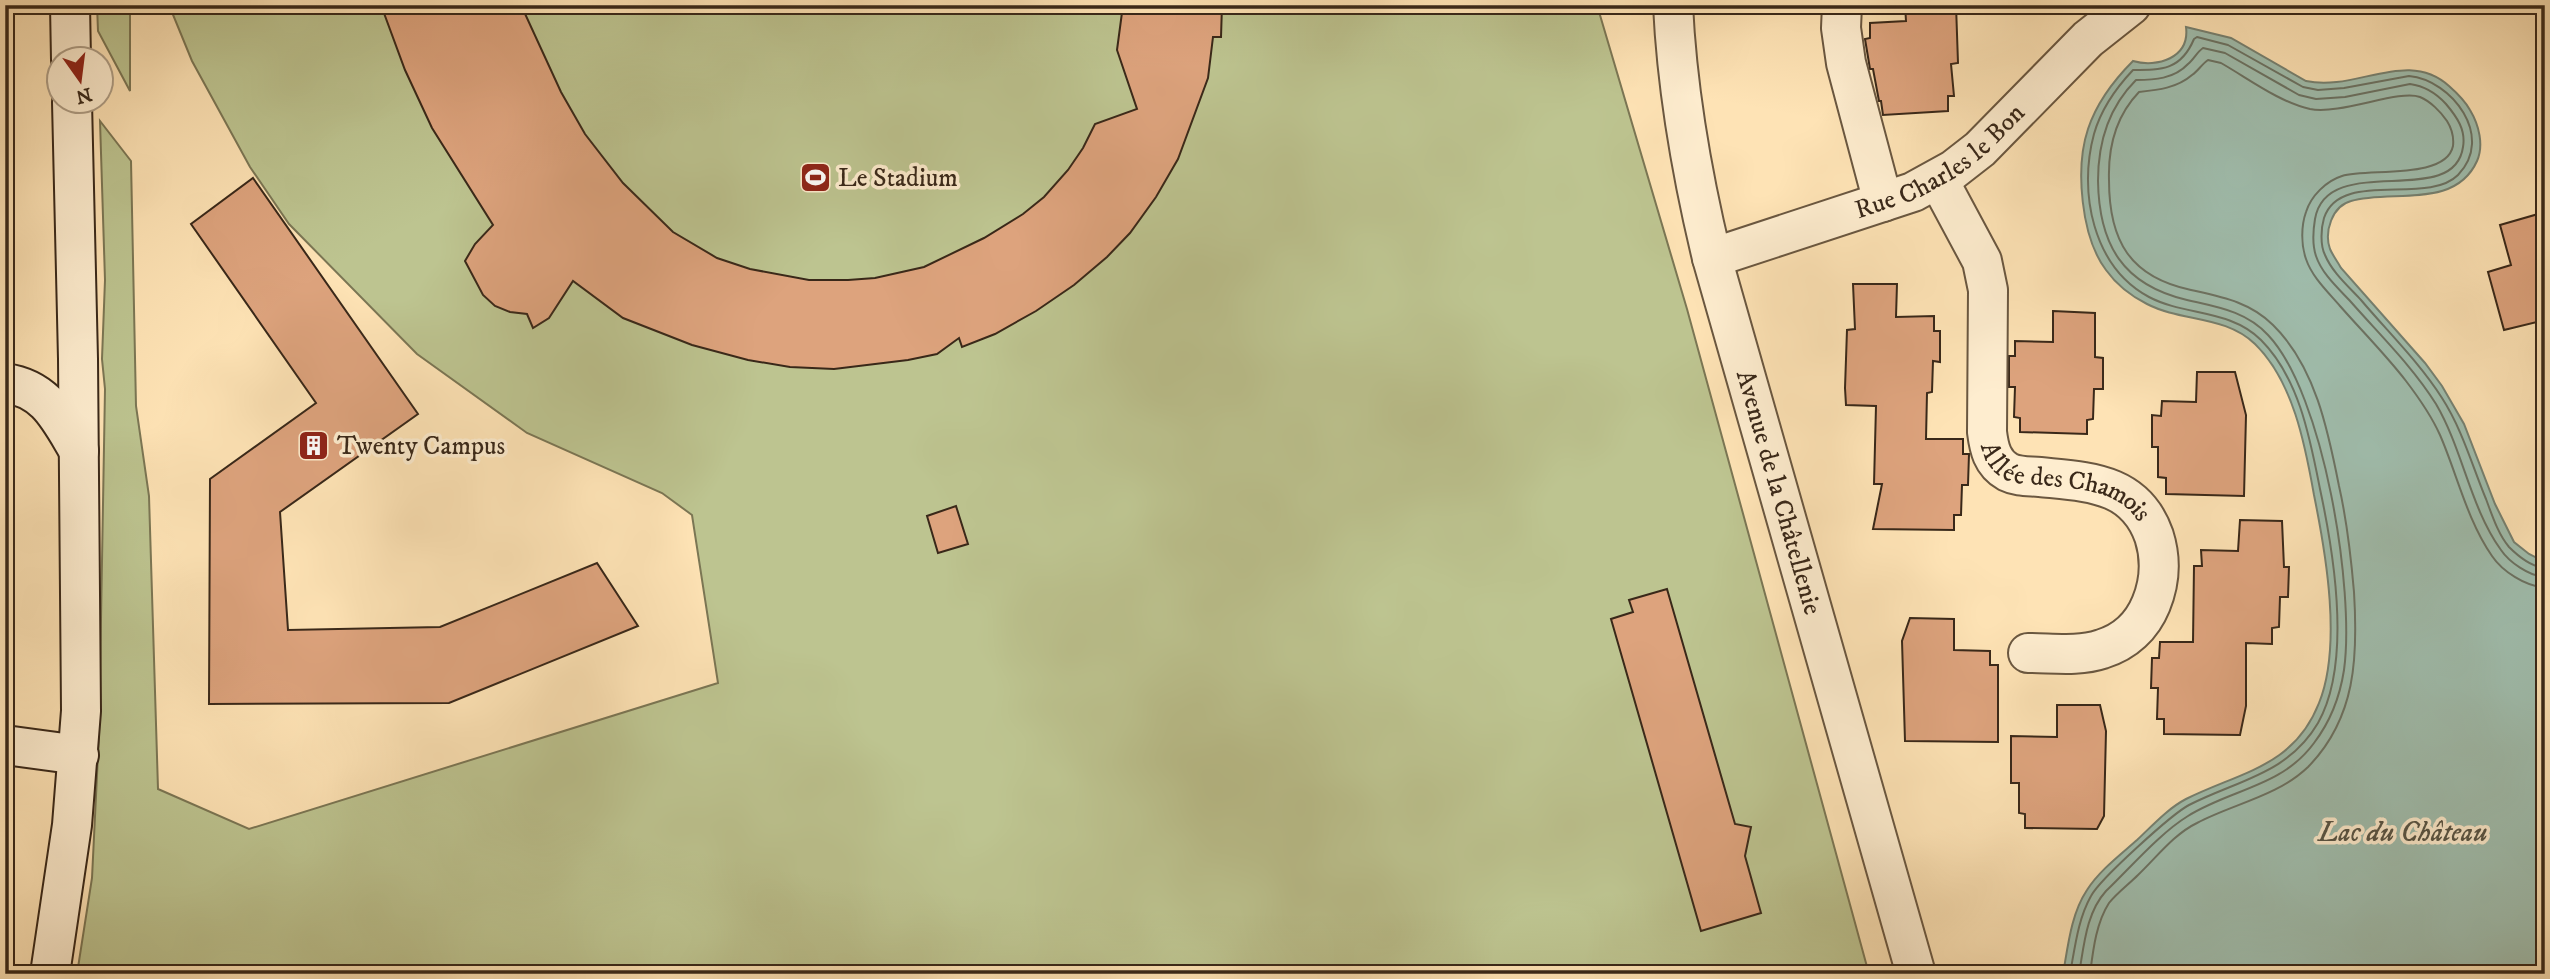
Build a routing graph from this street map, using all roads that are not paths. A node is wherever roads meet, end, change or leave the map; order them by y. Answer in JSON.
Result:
{"nodes":[{"id":1,"x":70,"y":5,"type":"edge"},
{"id":2,"x":1673,"y":5,"type":"edge"},
{"id":3,"x":1842,"y":5,"type":"edge"},
{"id":4,"x":2131,"y":5,"type":"edge"},
{"id":5,"x":71,"y":46,"type":"edge"},
{"id":6,"x":72,"y":116,"type":"edge"},
{"id":7,"x":1938,"y":179,"type":"junction"},
{"id":8,"x":1883,"y":202,"type":"junction"},
{"id":9,"x":1712,"y":258,"type":"junction"},
{"id":10,"x":5,"y":383,"type":"edge"},
{"id":11,"x":79,"y":451,"type":"junction"},
{"id":12,"x":2028,"y":653,"type":"dead end"},
{"id":13,"x":5,"y":746,"type":"edge"},
{"id":14,"x":79,"y":755,"type":"junction"},
{"id":15,"x":50,"y":974,"type":"edge"},
{"id":16,"x":1916,"y":974,"type":"edge"}],
"edges":[{"from":1,"to":5,"type":"street"},
{"from":2,"to":9,"type":"street","name":"Avenue de la Châtellenie"},
{"from":3,"to":8,"type":"street"},
{"from":4,"to":7,"type":"street","name":"Rue Charles le Bon"},
{"from":6,"to":11,"type":"street"},
{"from":7,"to":8,"type":"street","name":"Rue Charles le Bon"},
{"from":7,"to":12,"type":"street","name":"Allée des Chamois"},
{"from":8,"to":9,"type":"street","name":"Rue Charles le Bon"},
{"from":9,"to":16,"type":"street","name":"Avenue de la Châtellenie"},
{"from":10,"to":11,"type":"street"},
{"from":11,"to":14,"type":"street"},
{"from":13,"to":14,"type":"street"},
{"from":14,"to":15,"type":"street"}]}
